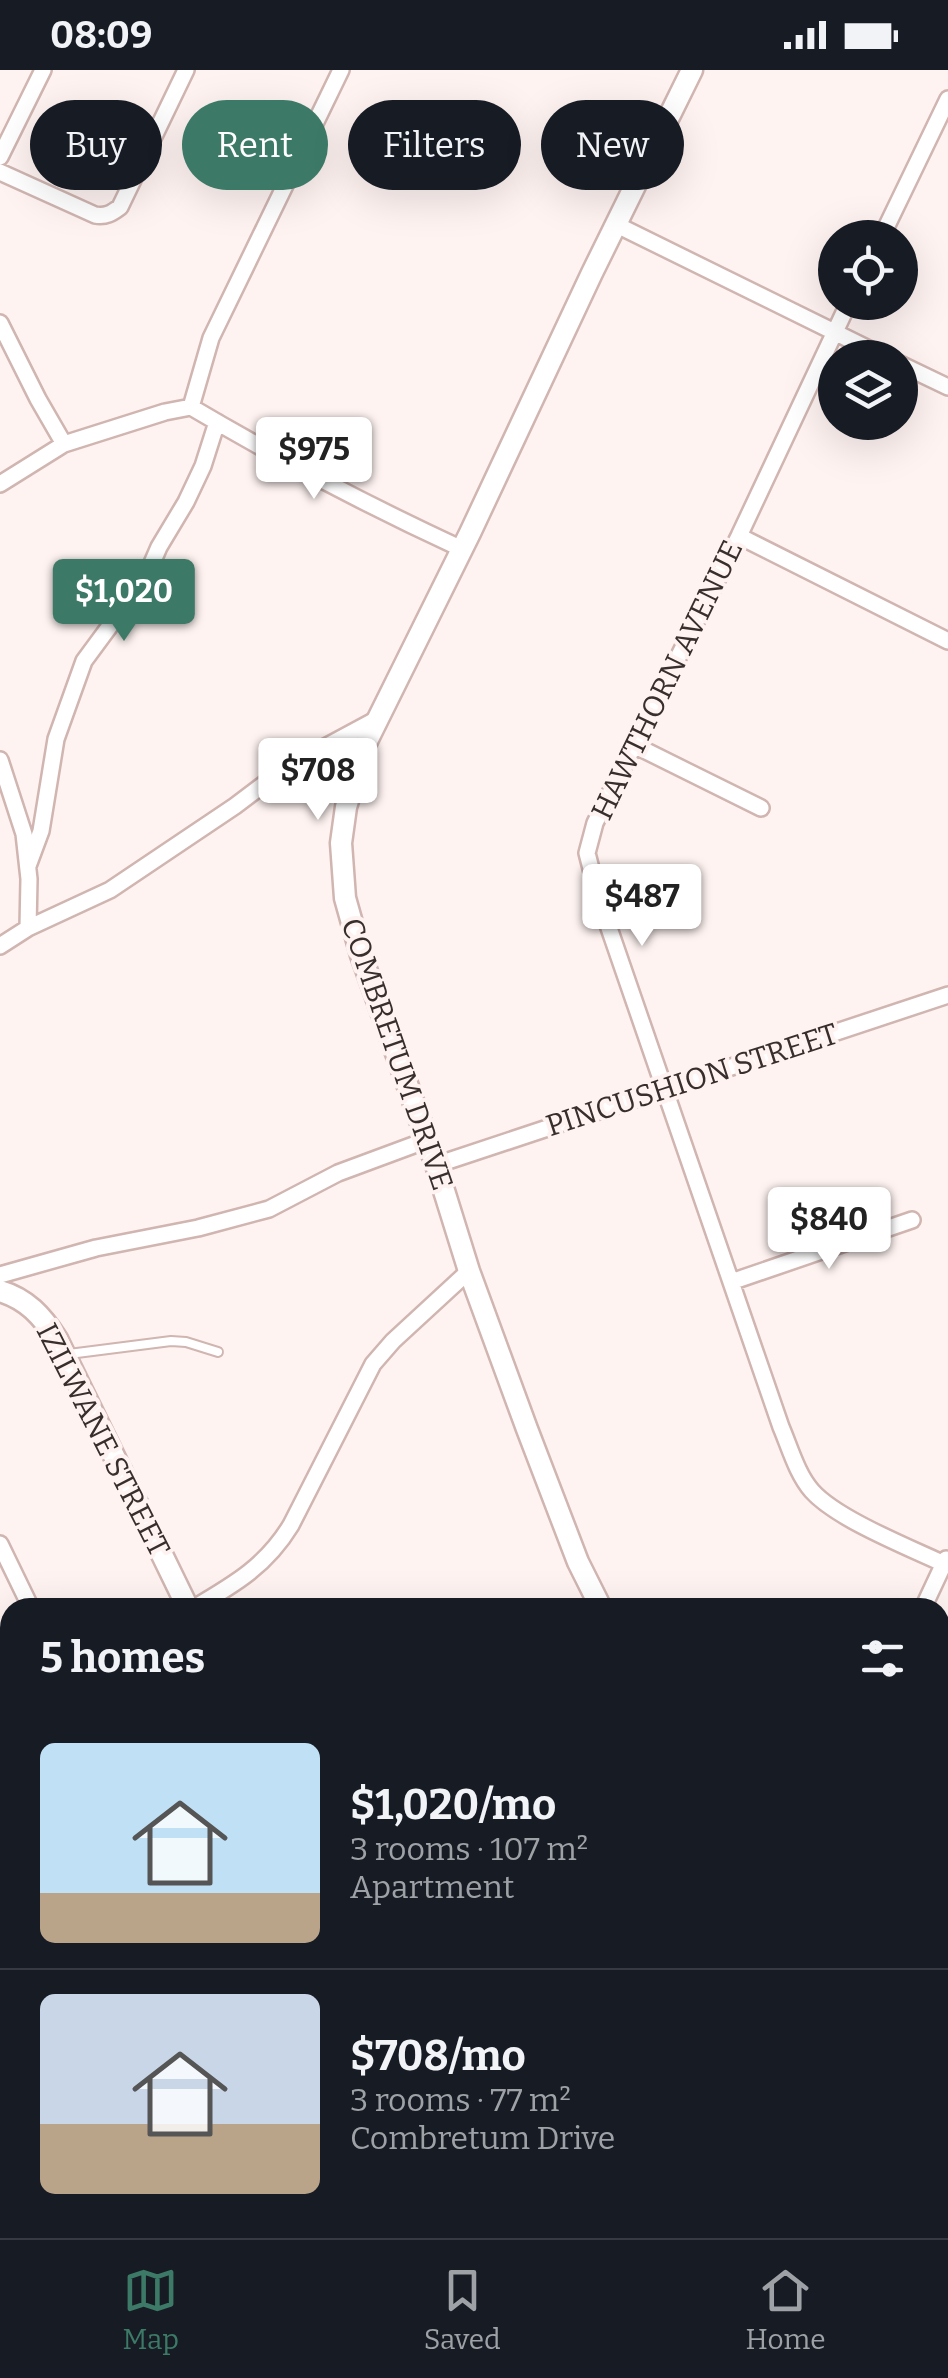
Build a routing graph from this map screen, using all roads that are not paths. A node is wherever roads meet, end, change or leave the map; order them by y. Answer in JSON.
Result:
{"nodes":[{"id":1,"x":43,"y":70,"type":"edge"},
{"id":2,"x":186,"y":70,"type":"edge"},
{"id":3,"x":341,"y":70,"type":"edge"},
{"id":4,"x":692,"y":70,"type":"edge"},
{"id":5,"x":948,"y":99,"type":"edge"},
{"id":6,"x":932,"y":132,"type":"junction"},
{"id":7,"x":948,"y":139,"type":"edge"},
{"id":8,"x":0,"y":157,"type":"edge"},
{"id":9,"x":0,"y":172,"type":"edge"},
{"id":10,"x":890,"y":220,"type":"edge"},
{"id":11,"x":618,"y":226,"type":"junction"},
{"id":12,"x":841,"y":320,"type":"edge"},
{"id":13,"x":0,"y":323,"type":"edge"},
{"id":14,"x":835,"y":332,"type":"junction"},
{"id":15,"x":851,"y":340,"type":"edge"},
{"id":16,"x":918,"y":373,"type":"edge"},
{"id":17,"x":948,"y":388,"type":"edge"},
{"id":18,"x":191,"y":407,"type":"junction"},
{"id":19,"x":217,"y":422,"type":"junction"},
{"id":20,"x":64,"y":444,"type":"junction"},
{"id":21,"x":0,"y":484,"type":"edge"},
{"id":22,"x":739,"y":536,"type":"junction"},
{"id":23,"x":462,"y":550,"type":"junction"},
{"id":24,"x":948,"y":641,"type":"edge"},
{"id":25,"x":377,"y":719,"type":"junction"},
{"id":26,"x":634,"y":746,"type":"junction"},
{"id":27,"x":0,"y":760,"type":"edge"},
{"id":28,"x":761,"y":808,"type":"dead end"},
{"id":29,"x":28,"y":866,"type":"junction"},
{"id":30,"x":28,"y":928,"type":"junction"},
{"id":31,"x":0,"y":946,"type":"edge"},
{"id":32,"x":948,"y":994,"type":"edge"},
{"id":33,"x":665,"y":1089,"type":"junction"},
{"id":34,"x":427,"y":1140,"type":"junction"},
{"id":35,"x":436,"y":1164,"type":"junction"},
{"id":36,"x":912,"y":1220,"type":"dead end"},
{"id":37,"x":469,"y":1271,"type":"junction"},
{"id":38,"x":0,"y":1275,"type":"edge"},
{"id":39,"x":731,"y":1282,"type":"junction"},
{"id":40,"x":0,"y":1291,"type":"edge"},
{"id":41,"x":218,"y":1352,"type":"dead end"},
{"id":42,"x":64,"y":1355,"type":"junction"},
{"id":43,"x":0,"y":1544,"type":"edge"},
{"id":44,"x":946,"y":1559,"type":"edge"},
{"id":45,"x":27,"y":1598,"type":"edge"},
{"id":46,"x":186,"y":1598,"type":"edge"},
{"id":47,"x":210,"y":1598,"type":"edge"},
{"id":48,"x":596,"y":1598,"type":"edge"},
{"id":49,"x":928,"y":1598,"type":"edge"}],
"edges":[{"from":1,"to":8,"type":"street"},
{"from":2,"to":9,"type":"street"},
{"from":3,"to":18,"type":"street"},
{"from":4,"to":11,"type":"street","name":"COMBRETUM DRIVE"},
{"from":5,"to":6,"type":"street"},
{"from":6,"to":7,"type":"street"},
{"from":6,"to":10,"type":"street"},
{"from":11,"to":14,"type":"street"},
{"from":11,"to":23,"type":"street","name":"COMBRETUM DRIVE"},
{"from":12,"to":14,"type":"street","name":"HAWTHORN AVENUE"},
{"from":13,"to":20,"type":"street"},
{"from":14,"to":15,"type":"street"},
{"from":14,"to":22,"type":"street","name":"HAWTHORN AVENUE"},
{"from":16,"to":17,"type":"street"},
{"from":18,"to":19,"type":"street"},
{"from":18,"to":20,"type":"street"},
{"from":19,"to":23,"type":"street"},
{"from":19,"to":29,"type":"street"},
{"from":20,"to":21,"type":"street"},
{"from":22,"to":24,"type":"street"},
{"from":22,"to":26,"type":"street","name":"HAWTHORN AVENUE"},
{"from":23,"to":25,"type":"street","name":"COMBRETUM DRIVE"},
{"from":25,"to":30,"type":"street"},
{"from":25,"to":34,"type":"street","name":"COMBRETUM DRIVE"},
{"from":26,"to":28,"type":"street"},
{"from":26,"to":33,"type":"street","name":"HAWTHORN AVENUE"},
{"from":27,"to":29,"type":"street"},
{"from":29,"to":30,"type":"street"},
{"from":30,"to":31,"type":"street"},
{"from":32,"to":33,"type":"street","name":"PINCUSHION STREET"},
{"from":33,"to":35,"type":"street","name":"PINCUSHION STREET"},
{"from":33,"to":39,"type":"street","name":"HAWTHORN AVENUE"},
{"from":34,"to":35,"type":"street","name":"COMBRETUM DRIVE"},
{"from":34,"to":38,"type":"street"},
{"from":35,"to":37,"type":"street","name":"COMBRETUM DRIVE"},
{"from":36,"to":39,"type":"street"},
{"from":37,"to":47,"type":"street"},
{"from":37,"to":48,"type":"street","name":"COMBRETUM DRIVE"},
{"from":39,"to":44,"type":"street","name":"HAWTHORN AVENUE"},
{"from":40,"to":42,"type":"street","name":"IZILWANE STREET"},
{"from":41,"to":42,"type":"lane"},
{"from":42,"to":46,"type":"street","name":"IZILWANE STREET"},
{"from":43,"to":45,"type":"street"},
{"from":44,"to":49,"type":"street"}]}
